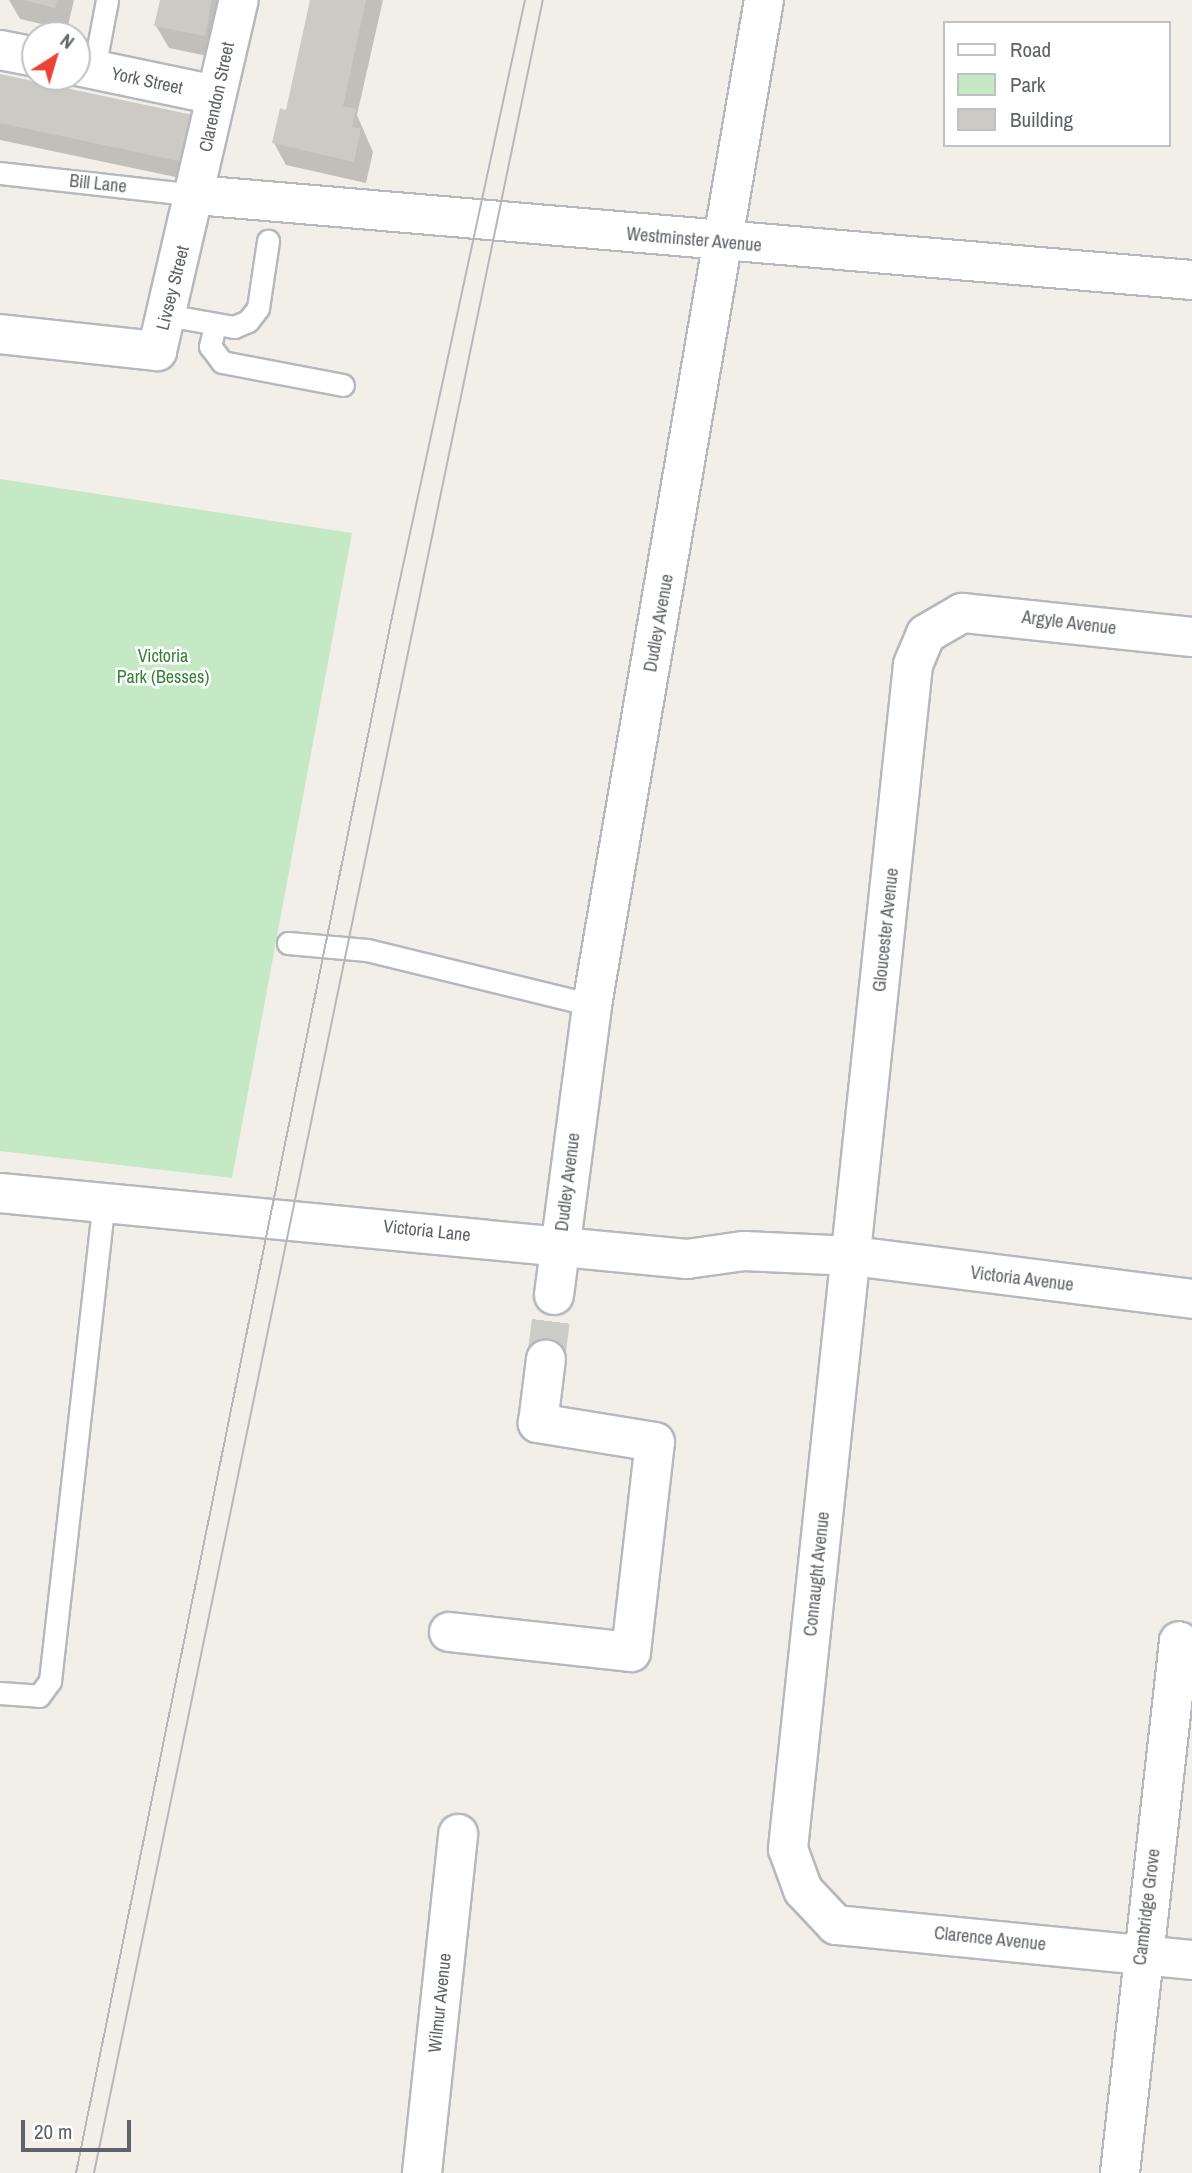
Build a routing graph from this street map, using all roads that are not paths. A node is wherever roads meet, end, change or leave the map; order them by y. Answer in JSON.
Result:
{"nodes":[{"id":1,"x":107,"y":0,"type":"edge"},
{"id":2,"x":239,"y":0,"type":"edge"},
{"id":3,"x":764,"y":0,"type":"edge"},
{"id":4,"x":91,"y":49,"type":"edge"},
{"id":5,"x":0,"y":50,"type":"edge"},
{"id":6,"x":21,"y":54,"type":"edge"},
{"id":7,"x":91,"y":69,"type":"edge"},
{"id":8,"x":216,"y":95,"type":"junction"},
{"id":9,"x":0,"y":173,"type":"edge"},
{"id":10,"x":196,"y":195,"type":"junction"},
{"id":11,"x":268,"y":241,"type":"dead end"},
{"id":12,"x":726,"y":243,"type":"junction"},
{"id":13,"x":1192,"y":280,"type":"edge"},
{"id":14,"x":215,"y":325,"type":"junction"},
{"id":15,"x":162,"y":333,"type":"junction"},
{"id":16,"x":0,"y":334,"type":"edge"},
{"id":17,"x":343,"y":385,"type":"dead end"},
{"id":18,"x":946,"y":617,"type":"joint"},
{"id":19,"x":1192,"y":637,"type":"edge"},
{"id":20,"x":288,"y":943,"type":"dead end"},
{"id":21,"x":592,"y":1005,"type":"junction"},
{"id":22,"x":0,"y":1193,"type":"edge"},
{"id":23,"x":104,"y":1203,"type":"junction"},
{"id":24,"x":560,"y":1247,"type":"junction"},
{"id":25,"x":853,"y":1256,"type":"junction"},
{"id":26,"x":554,"y":1295,"type":"tunnel mouth"},
{"id":27,"x":1192,"y":1298,"type":"edge"},
{"id":28,"x":546,"y":1359,"type":"tunnel mouth"},
{"id":29,"x":449,"y":1632,"type":"dead end"},
{"id":30,"x":1179,"y":1641,"type":"dead end"},
{"id":31,"x":0,"y":1693,"type":"edge"},
{"id":32,"x":458,"y":1834,"type":"dead end"},
{"id":33,"x":803,"y":1890,"type":"joint"},
{"id":34,"x":1141,"y":1954,"type":"junction"},
{"id":35,"x":1192,"y":1960,"type":"edge"},
{"id":36,"x":422,"y":2173,"type":"edge"},
{"id":37,"x":1120,"y":2173,"type":"edge"}],
"edges":[{"from":1,"to":4,"type":"lane"},
{"from":2,"to":8,"type":"street","name":"Clarendon Street"},
{"from":3,"to":12,"type":"street","name":"Dudley Avenue"},
{"from":5,"to":6,"type":"street"},
{"from":7,"to":8,"type":"street","name":"York Street"},
{"from":8,"to":10,"type":"street","name":"Clarendon Street"},
{"from":9,"to":10,"type":"lane","name":"Bill Lane"},
{"from":10,"to":12,"type":"street","name":"Westminster Avenue"},
{"from":10,"to":15,"type":"street","name":"Livsey Street"},
{"from":11,"to":14,"type":"lane"},
{"from":12,"to":13,"type":"street","name":"Westminster Avenue"},
{"from":12,"to":21,"type":"street","name":"Dudley Avenue"},
{"from":14,"to":15,"type":"lane"},
{"from":14,"to":17,"type":"lane"},
{"from":15,"to":16,"type":"street","name":"Livsey Street"},
{"from":18,"to":19,"type":"street","name":"Argyle Avenue"},
{"from":18,"to":25,"type":"street","name":"Gloucester Avenue"},
{"from":20,"to":21,"type":"lane"},
{"from":21,"to":24,"type":"street","name":"Dudley Avenue"},
{"from":22,"to":23,"type":"street","name":"Victoria Lane"},
{"from":23,"to":24,"type":"street","name":"Victoria Lane"},
{"from":23,"to":31,"type":"lane"},
{"from":24,"to":25,"type":"street","name":"Victoria Lane"},
{"from":24,"to":26,"type":"street","name":"Dudley Avenue"},
{"from":25,"to":27,"type":"street","name":"Victoria Avenue"},
{"from":25,"to":33,"type":"street","name":"Connaught Avenue"},
{"from":28,"to":29,"type":"street"},
{"from":30,"to":34,"type":"street","name":"Cambridge Grove"},
{"from":32,"to":36,"type":"street","name":"Wilmur Avenue"},
{"from":33,"to":34,"type":"street","name":"Clarence Avenue"},
{"from":34,"to":35,"type":"street","name":"Clarence Avenue"},
{"from":34,"to":37,"type":"street","name":"Cambridge Grove"}]}
